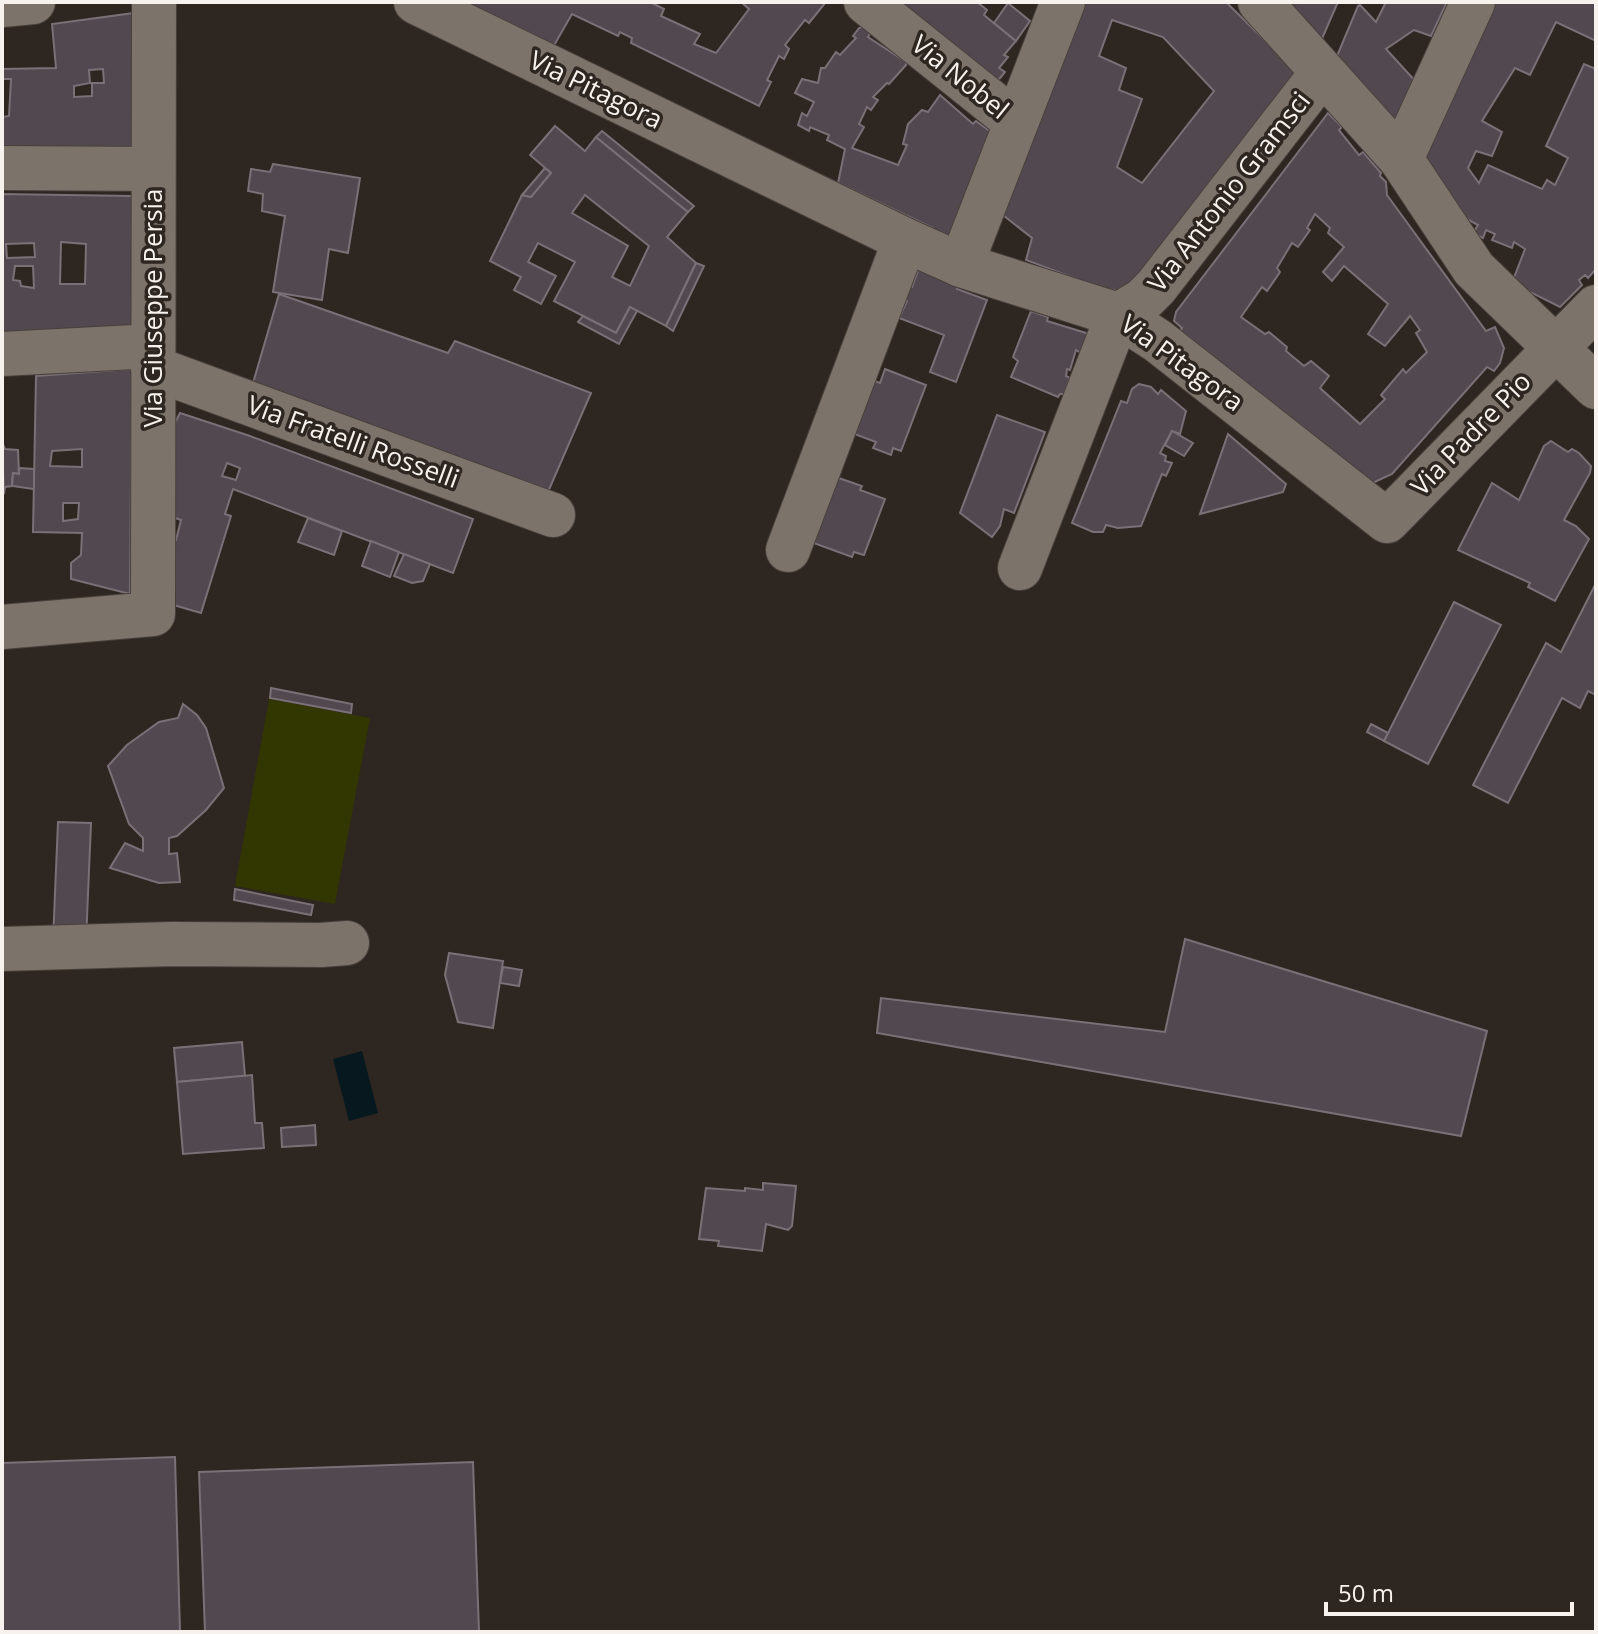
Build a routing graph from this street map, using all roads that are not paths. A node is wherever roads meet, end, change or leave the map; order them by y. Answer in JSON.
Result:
{"nodes":[{"id":1,"x":33,"y":2,"type":"edge"},
{"id":2,"x":154,"y":2,"type":"edge"},
{"id":3,"x":416,"y":2,"type":"edge"},
{"id":4,"x":866,"y":2,"type":"edge"},
{"id":5,"x":1063,"y":2,"type":"edge"},
{"id":6,"x":1260,"y":2,"type":"edge"},
{"id":7,"x":1473,"y":2,"type":"edge"},
{"id":8,"x":2,"y":5,"type":"edge"},
{"id":9,"x":1322,"y":73,"type":"junction"},
{"id":10,"x":1016,"y":122,"type":"junction"},
{"id":11,"x":1401,"y":159,"type":"junction"},
{"id":12,"x":2,"y":168,"type":"edge"},
{"id":13,"x":153,"y":169,"type":"junction"},
{"id":14,"x":905,"y":240,"type":"junction"},
{"id":15,"x":961,"y":265,"type":"junction"},
{"id":16,"x":1596,"y":307,"type":"edge"},
{"id":17,"x":1118,"y":315,"type":"junction"},
{"id":18,"x":1555,"y":346,"type":"junction"},
{"id":19,"x":2,"y":354,"type":"edge"},
{"id":20,"x":153,"y":357,"type":"junction"},
{"id":21,"x":1596,"y":387,"type":"edge"},
{"id":22,"x":553,"y":515,"type":"dead end"},
{"id":23,"x":1387,"y":521,"type":"joint"},
{"id":24,"x":788,"y":550,"type":"dead end"},
{"id":25,"x":1020,"y":568,"type":"dead end"},
{"id":26,"x":2,"y":627,"type":"edge"},
{"id":27,"x":347,"y":943,"type":"dead end"},
{"id":28,"x":2,"y":949,"type":"edge"}],
"edges":[{"from":1,"to":8,"type":"street"},
{"from":2,"to":13,"type":"street","name":"Via Giuseppe Persia"},
{"from":3,"to":14,"type":"street","name":"Via Pitagora"},
{"from":4,"to":10,"type":"street","name":"Via Nobel"},
{"from":5,"to":10,"type":"street"},
{"from":6,"to":9,"type":"street"},
{"from":7,"to":11,"type":"street"},
{"from":9,"to":11,"type":"street"},
{"from":9,"to":17,"type":"street","name":"Via Antonio Gramsci"},
{"from":10,"to":15,"type":"street"},
{"from":11,"to":18,"type":"street"},
{"from":12,"to":13,"type":"street"},
{"from":13,"to":20,"type":"street","name":"Via Giuseppe Persia"},
{"from":14,"to":15,"type":"street","name":"Via Pitagora"},
{"from":14,"to":24,"type":"street"},
{"from":15,"to":17,"type":"street","name":"Via Pitagora"},
{"from":16,"to":18,"type":"street","name":"Via Padre Pio"},
{"from":17,"to":23,"type":"street","name":"Via Pitagora"},
{"from":17,"to":25,"type":"street"},
{"from":18,"to":21,"type":"street"},
{"from":18,"to":23,"type":"street","name":"Via Padre Pio"},
{"from":19,"to":20,"type":"street"},
{"from":20,"to":22,"type":"street","name":"Via Fratelli Rosselli"},
{"from":20,"to":26,"type":"street","name":"Via Giuseppe Persia"},
{"from":27,"to":28,"type":"street"}]}
